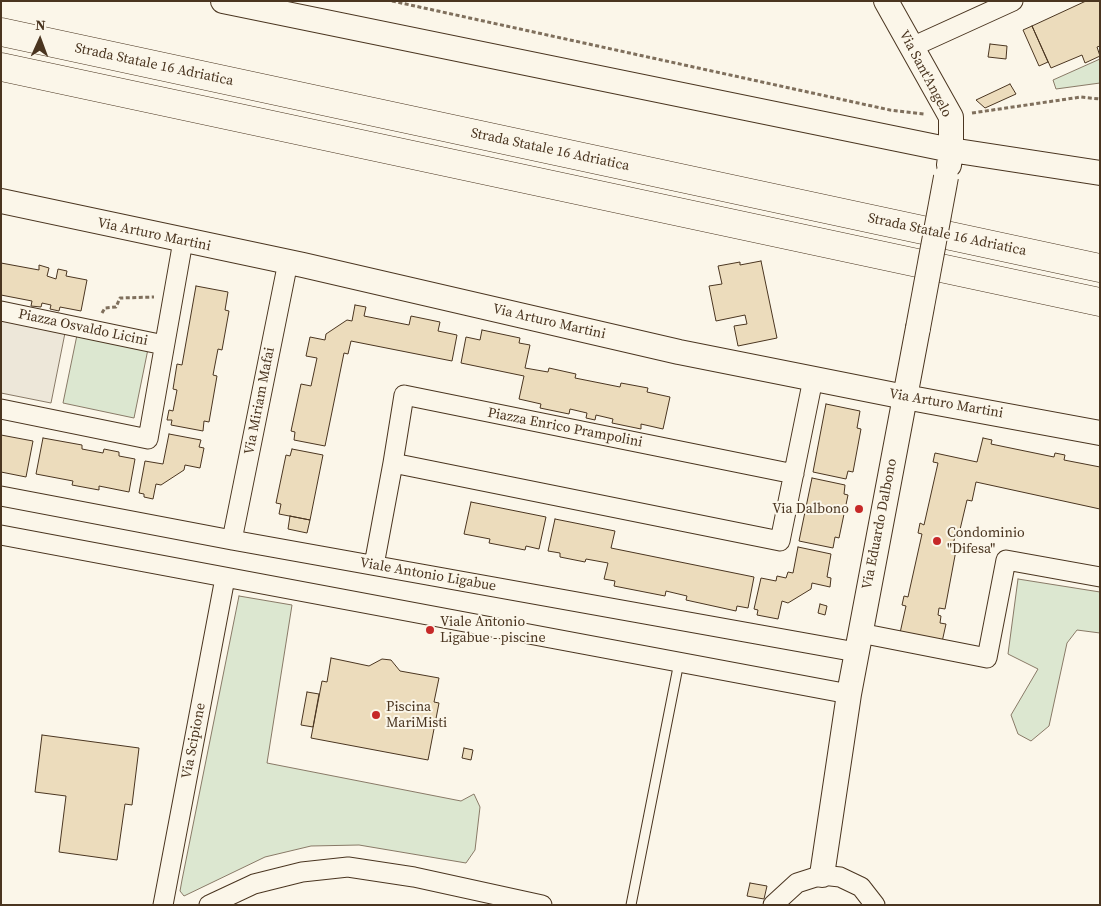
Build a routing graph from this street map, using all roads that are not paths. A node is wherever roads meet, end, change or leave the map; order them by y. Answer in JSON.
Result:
{"nodes":[{"id":1,"x":223,"y":1,"type":"edge"},
{"id":2,"x":886,"y":1,"type":"edge"},
{"id":3,"x":1013,"y":1,"type":"edge"},
{"id":4,"x":1,"y":32,"type":"edge"},
{"id":5,"x":912,"y":47,"type":"junction"},
{"id":6,"x":1,"y":67,"type":"edge"},
{"id":7,"x":951,"y":150,"type":"junction"},
{"id":8,"x":1100,"y":173,"type":"edge"},
{"id":9,"x":1,"y":201,"type":"edge"},
{"id":10,"x":183,"y":241,"type":"junction"},
{"id":11,"x":288,"y":262,"type":"junction"},
{"id":12,"x":1100,"y":268,"type":"edge"},
{"id":13,"x":1100,"y":302,"type":"edge"},
{"id":14,"x":1,"y":311,"type":"edge"},
{"id":15,"x":918,"y":328,"type":"joint"},
{"id":16,"x":164,"y":345,"type":"junction"},
{"id":17,"x":813,"y":379,"type":"junction"},
{"id":18,"x":905,"y":397,"type":"junction"},
{"id":19,"x":1,"y":409,"type":"edge"},
{"id":20,"x":1100,"y":432,"type":"edge"},
{"id":21,"x":393,"y":463,"type":"junction"},
{"id":22,"x":794,"y":474,"type":"junction"},
{"id":23,"x":1,"y":496,"type":"edge"},
{"id":24,"x":1,"y":535,"type":"edge"},
{"id":25,"x":232,"y":540,"type":"junction"},
{"id":26,"x":374,"y":565,"type":"junction"},
{"id":27,"x":1100,"y":577,"type":"edge"},
{"id":28,"x":225,"y":578,"type":"junction"},
{"id":29,"x":858,"y":642,"type":"junction"},
{"id":30,"x":679,"y":662,"type":"junction"},
{"id":31,"x":849,"y":694,"type":"junction"},
{"id":32,"x":822,"y":875,"type":"junction"},
{"id":33,"x":486,"y":899,"type":"edge"},
{"id":34,"x":163,"y":905,"type":"edge"},
{"id":35,"x":209,"y":905,"type":"edge"},
{"id":36,"x":542,"y":905,"type":"edge"},
{"id":37,"x":631,"y":905,"type":"edge"},
{"id":38,"x":773,"y":905,"type":"edge"},
{"id":39,"x":875,"y":905,"type":"edge"}],
"edges":[{"from":1,"to":7,"type":"street"},
{"from":2,"to":5,"type":"street","name":"Via Sant'Angelo"},
{"from":3,"to":5,"type":"street"},
{"from":4,"to":12,"type":"highway","name":"Strada Statale 16 Adriatica"},
{"from":5,"to":7,"type":"street","name":"Via Sant'Angelo"},
{"from":6,"to":13,"type":"highway"},
{"from":7,"to":8,"type":"street"},
{"from":7,"to":15,"type":"street","name":"Via Sant'Angelo","bridge":true},
{"from":9,"to":10,"type":"street","name":"Via Arturo Martini"},
{"from":10,"to":11,"type":"street","name":"Via Arturo Martini"},
{"from":10,"to":16,"type":"street","name":"Piazza Osvaldo Licini"},
{"from":11,"to":17,"type":"street","name":"Via Arturo Martini"},
{"from":11,"to":25,"type":"street","name":"Via Miriam Mafai"},
{"from":14,"to":16,"type":"street","name":"Piazza Osvaldo Licini"},
{"from":15,"to":18,"type":"street","name":"Via Eduardo Dalbono"},
{"from":16,"to":19,"type":"street","name":"Piazza Osvaldo Licini"},
{"from":17,"to":18,"type":"street","name":"Via Arturo Martini"},
{"from":17,"to":22,"type":"street"},
{"from":18,"to":20,"type":"street","name":"Via Arturo Martini"},
{"from":18,"to":29,"type":"street","name":"Via Eduardo Dalbono"},
{"from":21,"to":22,"type":"street"},
{"from":21,"to":22,"type":"street","name":"Piazza Enrico Prampolini"},
{"from":21,"to":26,"type":"street","name":"Piazza Enrico Prampolini"},
{"from":23,"to":25,"type":"street","name":"Viale Antonio Ligabue"},
{"from":24,"to":28,"type":"street"},
{"from":25,"to":26,"type":"street","name":"Viale Antonio Ligabue"},
{"from":26,"to":29,"type":"street","name":"Viale Antonio Ligabue"},
{"from":27,"to":29,"type":"street","name":"Viale Antonio Ligabue"},
{"from":28,"to":30,"type":"street"},
{"from":28,"to":34,"type":"street","name":"Via Scipione"},
{"from":29,"to":31,"type":"street","name":"Via Eduardo Dalbono"},
{"from":30,"to":31,"type":"street"},
{"from":30,"to":37,"type":"lane"},
{"from":31,"to":32,"type":"street"},
{"from":32,"to":38,"type":"street"},
{"from":32,"to":39,"type":"street"},
{"from":33,"to":35,"type":"street"},
{"from":33,"to":36,"type":"street"}]}
